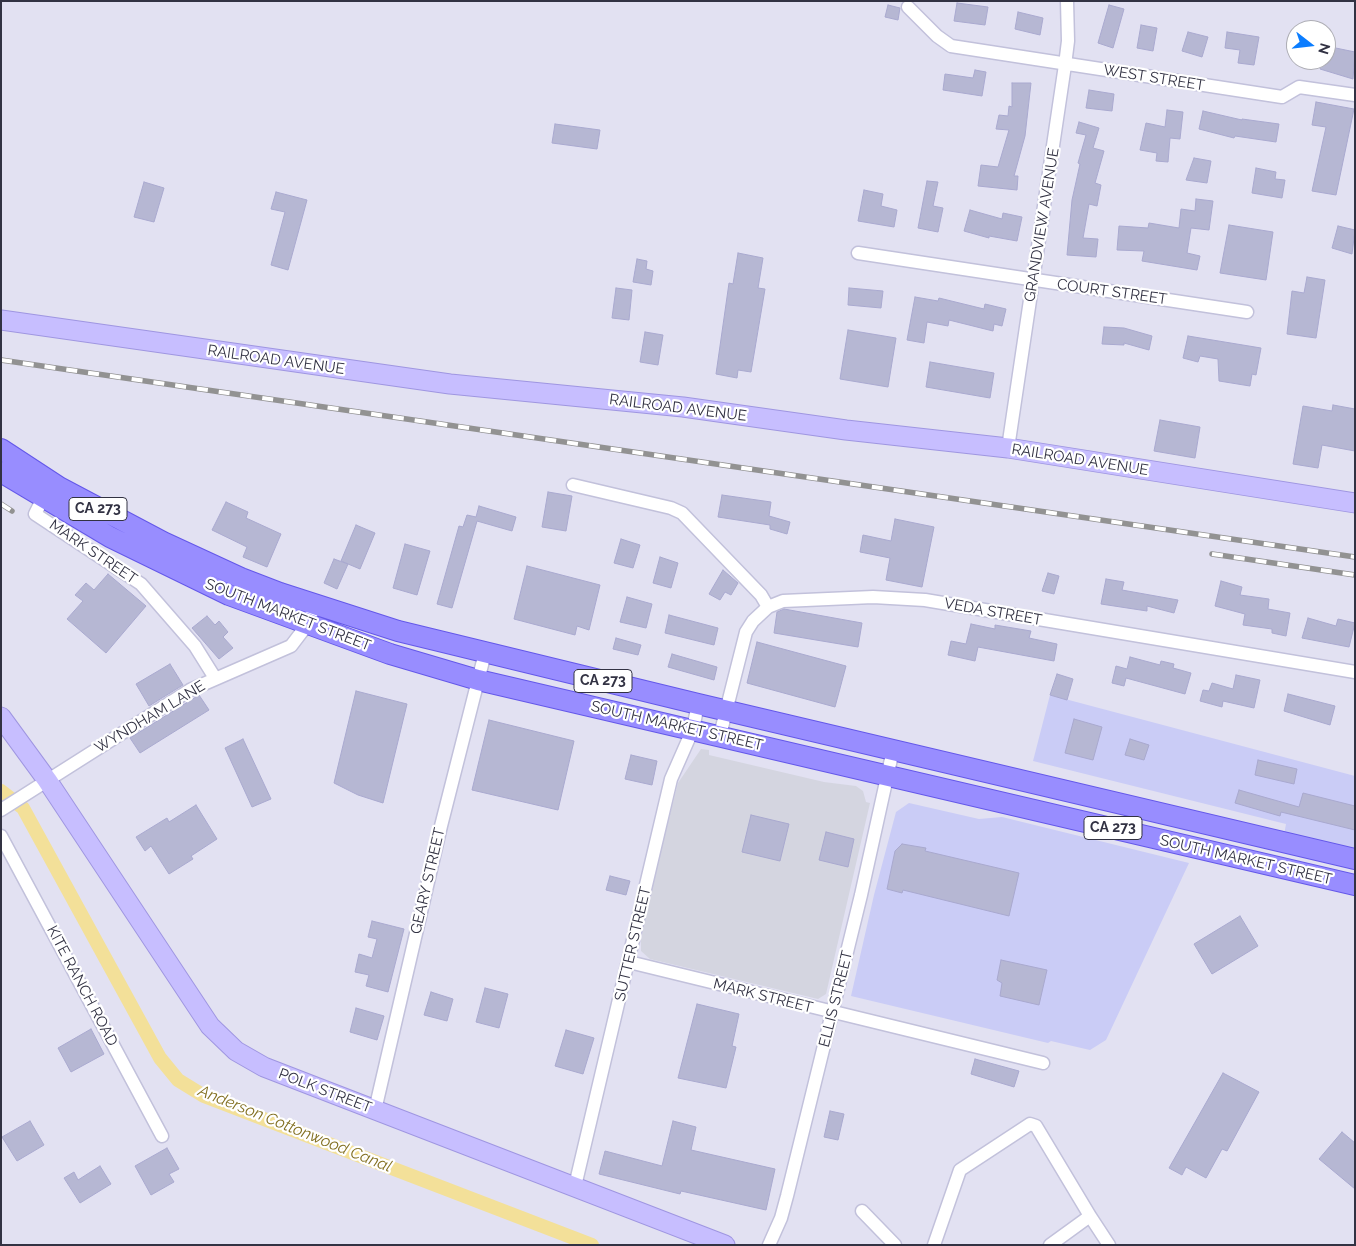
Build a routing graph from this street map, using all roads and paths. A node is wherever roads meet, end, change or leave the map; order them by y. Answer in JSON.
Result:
{"nodes":[{"id":1,"x":1067,"y":1,"type":"edge"},
{"id":2,"x":908,"y":7,"type":"dead end"},
{"id":3,"x":1065,"y":65,"type":"junction"},
{"id":4,"x":1355,"y":95,"type":"edge"},
{"id":5,"x":858,"y":254,"type":"dead end"},
{"id":6,"x":1034,"y":281,"type":"junction"},
{"id":7,"x":1247,"y":312,"type":"dead end"},
{"id":8,"x":1,"y":320,"type":"edge"},
{"id":9,"x":1008,"y":448,"type":"junction"},
{"id":10,"x":1,"y":449,"type":"edge"},
{"id":11,"x":1,"y":472,"type":"edge"},
{"id":12,"x":573,"y":485,"type":"dead end"},
{"id":13,"x":44,"y":498,"type":"junction"},
{"id":14,"x":1355,"y":503,"type":"edge"},
{"id":15,"x":315,"y":605,"type":"junction"},
{"id":16,"x":768,"y":607,"type":"junction"},
{"id":17,"x":307,"y":625,"type":"junction"},
{"id":18,"x":486,"y":653,"type":"junction"},
{"id":19,"x":1355,"y":672,"type":"edge"},
{"id":20,"x":215,"y":678,"type":"junction"},
{"id":21,"x":478,"y":680,"type":"junction"},
{"id":22,"x":698,"y":704,"type":"junction"},
{"id":23,"x":726,"y":710,"type":"junction"},
{"id":24,"x":1,"y":717,"type":"edge"},
{"id":25,"x":693,"y":729,"type":"junction"},
{"id":26,"x":720,"y":735,"type":"junction"},
{"id":27,"x":894,"y":750,"type":"junction"},
{"id":28,"x":888,"y":776,"type":"junction"},
{"id":29,"x":40,"y":785,"type":"junction"},
{"id":30,"x":1109,"y":800,"type":"junction"},
{"id":31,"x":1,"y":810,"type":"edge"},
{"id":32,"x":1105,"y":826,"type":"junction"},
{"id":33,"x":1,"y":836,"type":"edge"},
{"id":34,"x":1355,"y":859,"type":"edge"},
{"id":35,"x":1355,"y":886,"type":"edge"},
{"id":36,"x":629,"y":962,"type":"junction"},
{"id":37,"x":831,"y":1013,"type":"junction"},
{"id":38,"x":1043,"y":1063,"type":"dead end"},
{"id":39,"x":375,"y":1110,"type":"junction"},
{"id":40,"x":162,"y":1136,"type":"dead end"},
{"id":41,"x":575,"y":1186,"type":"junction"},
{"id":42,"x":862,"y":1211,"type":"dead end"},
{"id":43,"x":1090,"y":1216,"type":"junction"},
{"id":44,"x":725,"y":1245,"type":"edge"},
{"id":45,"x":769,"y":1245,"type":"edge"},
{"id":46,"x":895,"y":1245,"type":"edge"},
{"id":47,"x":934,"y":1245,"type":"edge"},
{"id":48,"x":1050,"y":1245,"type":"edge"},
{"id":49,"x":1109,"y":1245,"type":"edge"}],
"edges":[{"from":1,"to":3,"type":"street","name":"GRANDVIEW AVENUE"},
{"from":2,"to":3,"type":"street","name":"WEST STREET"},
{"from":3,"to":4,"type":"street","name":"WEST STREET"},
{"from":3,"to":6,"type":"street","name":"GRANDVIEW AVENUE"},
{"from":5,"to":6,"type":"street","name":"COURT STREET"},
{"from":6,"to":7,"type":"street","name":"COURT STREET"},
{"from":6,"to":9,"type":"street","name":"GRANDVIEW AVENUE"},
{"from":8,"to":9,"type":"main road","name":"RAILROAD AVENUE"},
{"from":9,"to":14,"type":"main road","name":"RAILROAD AVENUE"},
{"from":10,"to":15,"type":"main road","name":"SOUTH MARKET STREET","number":"CA 273"},
{"from":11,"to":13,"type":"main road","name":"SOUTH MARKET STREET","number":"CA 273"},
{"from":12,"to":16,"type":"street"},
{"from":13,"to":17,"type":"main road","name":"SOUTH MARKET STREET","number":"CA 273"},
{"from":13,"to":20,"type":"street","name":"MARK STREET"},
{"from":15,"to":17,"type":"street","name":"WYNDHAM LANE"},
{"from":15,"to":18,"type":"main road","name":"SOUTH MARKET STREET","number":"CA 273"},
{"from":16,"to":19,"type":"street","name":"VEDA STREET"},
{"from":16,"to":23,"type":"street","name":"VEDA STREET"},
{"from":17,"to":20,"type":"street","name":"WYNDHAM LANE"},
{"from":17,"to":21,"type":"main road","name":"SOUTH MARKET STREET","number":"CA 273"},
{"from":18,"to":21,"type":"street","name":"GEARY STREET"},
{"from":18,"to":22,"type":"main road","name":"SOUTH MARKET STREET","number":"CA 273"},
{"from":20,"to":29,"type":"street","name":"WYNDHAM LANE"},
{"from":21,"to":25,"type":"main road","name":"SOUTH MARKET STREET","number":"CA 273"},
{"from":21,"to":39,"type":"street","name":"GEARY STREET"},
{"from":22,"to":23,"type":"main road","name":"SOUTH MARKET STREET","number":"CA 273"},
{"from":22,"to":25,"type":"street","name":"SUTTER STREET"},
{"from":23,"to":26,"type":"street","name":"VEDA STREET"},
{"from":23,"to":27,"type":"main road","name":"SOUTH MARKET STREET","number":"CA 273"},
{"from":24,"to":29,"type":"main road","name":"POLK STREET"},
{"from":25,"to":26,"type":"main road","name":"SOUTH MARKET STREET","number":"CA 273"},
{"from":25,"to":36,"type":"street","name":"SUTTER STREET"},
{"from":26,"to":28,"type":"main road","name":"SOUTH MARKET STREET","number":"CA 273"},
{"from":27,"to":28,"type":"street","name":"ELLIS STREET"},
{"from":27,"to":30,"type":"main road","name":"SOUTH MARKET STREET","number":"CA 273"},
{"from":28,"to":32,"type":"main road","name":"SOUTH MARKET STREET","number":"CA 273"},
{"from":28,"to":37,"type":"street","name":"ELLIS STREET"},
{"from":29,"to":31,"type":"street","name":"WYNDHAM LANE"},
{"from":29,"to":39,"type":"main road","name":"POLK STREET"},
{"from":30,"to":32,"type":"main road"},
{"from":30,"to":34,"type":"main road","name":"SOUTH MARKET STREET","number":"CA 273"},
{"from":32,"to":35,"type":"main road","name":"SOUTH MARKET STREET","number":"CA 273"},
{"from":33,"to":40,"type":"street","name":"KITE RANCH ROAD"},
{"from":36,"to":37,"type":"street","name":"MARK STREET"},
{"from":36,"to":41,"type":"street","name":"SUTTER STREET"},
{"from":37,"to":38,"type":"street","name":"MARK STREET"},
{"from":37,"to":45,"type":"street","name":"ELLIS STREET"},
{"from":39,"to":41,"type":"main road","name":"POLK STREET"},
{"from":41,"to":44,"type":"main road","name":"POLK STREET"},
{"from":42,"to":46,"type":"street"},
{"from":43,"to":47,"type":"street"},
{"from":43,"to":48,"type":"street"},
{"from":43,"to":49,"type":"street"}]}
